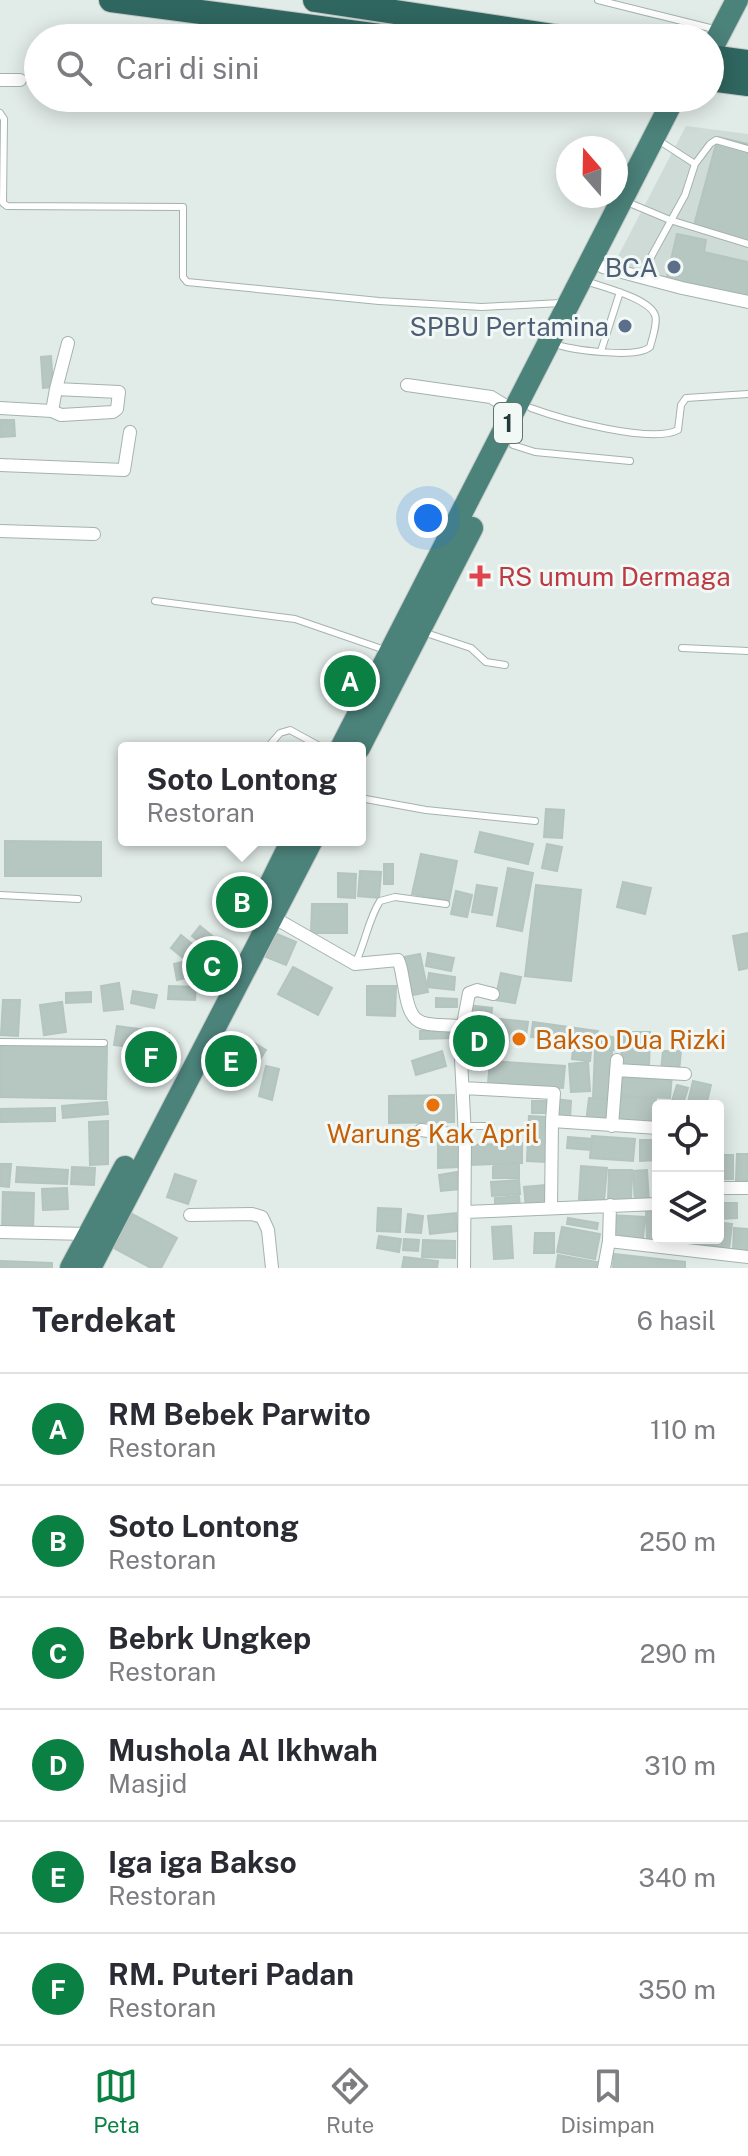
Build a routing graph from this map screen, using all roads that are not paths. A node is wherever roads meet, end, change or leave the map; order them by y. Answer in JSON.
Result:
{"nodes":[{"id":1,"x":111,"y":0,"type":"edge"},
{"id":2,"x":315,"y":0,"type":"edge"},
{"id":3,"x":598,"y":0,"type":"edge"},
{"id":4,"x":724,"y":0,"type":"edge"},
{"id":5,"x":737,"y":0,"type":"edge"},
{"id":6,"x":290,"y":24,"type":"edge"},
{"id":7,"x":474,"y":24,"type":"edge"},
{"id":8,"x":677,"y":24,"type":"edge"},
{"id":9,"x":712,"y":24,"type":"edge"},
{"id":10,"x":724,"y":26,"type":"edge"},
{"id":11,"x":724,"y":57,"type":"edge"},
{"id":12,"x":748,"y":62,"type":"edge"},
{"id":13,"x":0,"y":80,"type":"edge"},
{"id":14,"x":20,"y":80,"type":"dead end"},
{"id":15,"x":724,"y":81,"type":"edge"},
{"id":16,"x":748,"y":84,"type":"edge"},
{"id":17,"x":669,"y":112,"type":"edge"},
{"id":18,"x":679,"y":112,"type":"edge"},
{"id":19,"x":0,"y":113,"type":"edge"},
{"id":20,"x":660,"y":141,"type":"junction"},
{"id":21,"x":748,"y":149,"type":"edge"},
{"id":22,"x":695,"y":164,"type":"junction"},
{"id":23,"x":629,"y":203,"type":"junction"},
{"id":24,"x":670,"y":220,"type":"junction"},
{"id":25,"x":748,"y":244,"type":"edge"},
{"id":26,"x":645,"y":268,"type":"dead end"},
{"id":27,"x":593,"y":277,"type":"junction"},
{"id":28,"x":620,"y":292,"type":"junction"},
{"id":29,"x":571,"y":302,"type":"junction"},
{"id":30,"x":748,"y":302,"type":"edge"},
{"id":31,"x":68,"y":343,"type":"dead end"},
{"id":32,"x":556,"y":344,"type":"junction"},
{"id":33,"x":601,"y":351,"type":"junction"},
{"id":34,"x":407,"y":385,"type":"dead end"},
{"id":35,"x":56,"y":389,"type":"junction"},
{"id":36,"x":748,"y":394,"type":"edge"},
{"id":37,"x":0,"y":408,"type":"edge"},
{"id":38,"x":523,"y":410,"type":"junction"},
{"id":39,"x":52,"y":411,"type":"junction"},
{"id":40,"x":130,"y":432,"type":"dead end"},
{"id":41,"x":513,"y":445,"type":"junction"},
{"id":42,"x":630,"y":461,"type":"dead end"},
{"id":43,"x":0,"y":465,"type":"edge"},
{"id":44,"x":0,"y":531,"type":"edge"},
{"id":45,"x":94,"y":534,"type":"dead end"},
{"id":46,"x":155,"y":601,"type":"dead end"},
{"id":47,"x":420,"y":631,"type":"junction"},
{"id":48,"x":682,"y":648,"type":"dead end"},
{"id":49,"x":748,"y":651,"type":"edge"},
{"id":50,"x":391,"y":653,"type":"junction"},
{"id":51,"x":505,"y":665,"type":"dead end"},
{"id":52,"x":272,"y":742,"type":"edge"},
{"id":53,"x":312,"y":742,"type":"edge"},
{"id":54,"x":344,"y":742,"type":"edge"},
{"id":55,"x":362,"y":742,"type":"edge"},
{"id":56,"x":366,"y":799,"type":"edge"},
{"id":57,"x":535,"y":821,"type":"dead end"},
{"id":58,"x":289,"y":846,"type":"edge"},
{"id":59,"x":309,"y":846,"type":"edge"},
{"id":60,"x":0,"y":895,"type":"edge"},
{"id":61,"x":78,"y":899,"type":"dead end"},
{"id":62,"x":446,"y":904,"type":"dead end"},
{"id":63,"x":271,"y":916,"type":"junction"},
{"id":64,"x":355,"y":964,"type":"junction"},
{"id":65,"x":493,"y":994,"type":"dead end"},
{"id":66,"x":461,"y":1026,"type":"junction"},
{"id":67,"x":0,"y":1042,"type":"edge"},
{"id":68,"x":104,"y":1043,"type":"dead end"},
{"id":69,"x":678,"y":1074,"type":"dead end"},
{"id":70,"x":463,"y":1088,"type":"junction"},
{"id":71,"x":554,"y":1093,"type":"junction"},
{"id":72,"x":569,"y":1094,"type":"dead end"},
{"id":73,"x":552,"y":1121,"type":"junction"},
{"id":74,"x":491,"y":1126,"type":"dead end"},
{"id":75,"x":612,"y":1126,"type":"junction"},
{"id":76,"x":652,"y":1128,"type":"edge"},
{"id":77,"x":421,"y":1130,"type":"dead end"},
{"id":78,"x":465,"y":1131,"type":"junction"},
{"id":79,"x":724,"y":1188,"type":"edge"},
{"id":80,"x":748,"y":1188,"type":"edge"},
{"id":81,"x":652,"y":1204,"type":"edge"},
{"id":82,"x":610,"y":1205,"type":"junction"},
{"id":83,"x":551,"y":1208,"type":"junction"},
{"id":84,"x":465,"y":1212,"type":"junction"},
{"id":85,"x":190,"y":1215,"type":"dead end"},
{"id":86,"x":0,"y":1232,"type":"edge"},
{"id":87,"x":88,"y":1234,"type":"junction"},
{"id":88,"x":609,"y":1241,"type":"junction"},
{"id":89,"x":748,"y":1257,"type":"edge"},
{"id":90,"x":71,"y":1268,"type":"edge"},
{"id":91,"x":90,"y":1268,"type":"edge"},
{"id":92,"x":272,"y":1268,"type":"edge"},
{"id":93,"x":464,"y":1268,"type":"edge"},
{"id":94,"x":604,"y":1268,"type":"edge"}],
"edges":[{"from":1,"to":6,"type":"highway"},
{"from":2,"to":7,"type":"highway"},
{"from":3,"to":8,"type":"lane"},
{"from":4,"to":9,"type":"highway"},
{"from":5,"to":10,"type":"highway"},
{"from":11,"to":12,"type":"highway"},
{"from":13,"to":14,"type":"street"},
{"from":15,"to":16,"type":"highway"},
{"from":17,"to":20,"type":"highway","number":"1"},
{"from":18,"to":20,"type":"highway","number":"1"},
{"from":19,"to":29,"type":"lane"},
{"from":20,"to":22,"type":"lane"},
{"from":20,"to":23,"type":"highway","number":"1"},
{"from":21,"to":22,"type":"lane"},
{"from":22,"to":24,"type":"lane"},
{"from":23,"to":24,"type":"lane"},
{"from":23,"to":27,"type":"highway","number":"1"},
{"from":24,"to":25,"type":"lane"},
{"from":24,"to":26,"type":"lane"},
{"from":27,"to":28,"type":"lane"},
{"from":27,"to":29,"type":"highway","number":"1"},
{"from":27,"to":30,"type":"street"},
{"from":27,"to":32,"type":"highway","number":"1"},
{"from":28,"to":33,"type":"lane"},
{"from":28,"to":33,"type":"lane"},
{"from":29,"to":32,"type":"highway","number":"1"},
{"from":31,"to":35,"type":"street"},
{"from":32,"to":33,"type":"lane"},
{"from":32,"to":38,"type":"highway","number":"1"},
{"from":34,"to":38,"type":"street"},
{"from":35,"to":39,"type":"street"},
{"from":35,"to":39,"type":"street"},
{"from":36,"to":38,"type":"lane"},
{"from":37,"to":39,"type":"street"},
{"from":38,"to":41,"type":"highway","number":"1"},
{"from":38,"to":50,"type":"highway","number":"1"},
{"from":40,"to":43,"type":"street"},
{"from":41,"to":42,"type":"lane"},
{"from":41,"to":47,"type":"highway","number":"1"},
{"from":44,"to":45,"type":"street"},
{"from":46,"to":50,"type":"lane"},
{"from":47,"to":51,"type":"lane"},
{"from":47,"to":55,"type":"highway","number":"1"},
{"from":48,"to":49,"type":"lane"},
{"from":50,"to":54,"type":"highway","number":"1"},
{"from":52,"to":53,"type":"lane"},
{"from":56,"to":57,"type":"lane"},
{"from":58,"to":87,"type":"highway"},
{"from":59,"to":63,"type":"highway"},
{"from":60,"to":61,"type":"lane"},
{"from":62,"to":64,"type":"lane"},
{"from":63,"to":64,"type":"street"},
{"from":63,"to":91,"type":"highway"},
{"from":64,"to":66,"type":"street"},
{"from":65,"to":66,"type":"street"},
{"from":66,"to":70,"type":"street"},
{"from":67,"to":68,"type":"lane"},
{"from":69,"to":75,"type":"street"},
{"from":70,"to":71,"type":"street"},
{"from":70,"to":78,"type":"street"},
{"from":71,"to":72,"type":"street"},
{"from":71,"to":73,"type":"street"},
{"from":73,"to":75,"type":"street"},
{"from":73,"to":83,"type":"street"},
{"from":74,"to":78,"type":"lane"},
{"from":75,"to":76,"type":"street"},
{"from":77,"to":78,"type":"street"},
{"from":78,"to":84,"type":"street"},
{"from":79,"to":80,"type":"street"},
{"from":81,"to":82,"type":"street"},
{"from":82,"to":83,"type":"street"},
{"from":82,"to":88,"type":"street"},
{"from":83,"to":84,"type":"street"},
{"from":84,"to":93,"type":"street"},
{"from":85,"to":92,"type":"street"},
{"from":86,"to":87,"type":"street"},
{"from":87,"to":90,"type":"highway"},
{"from":88,"to":89,"type":"street"},
{"from":88,"to":94,"type":"street"}]}
